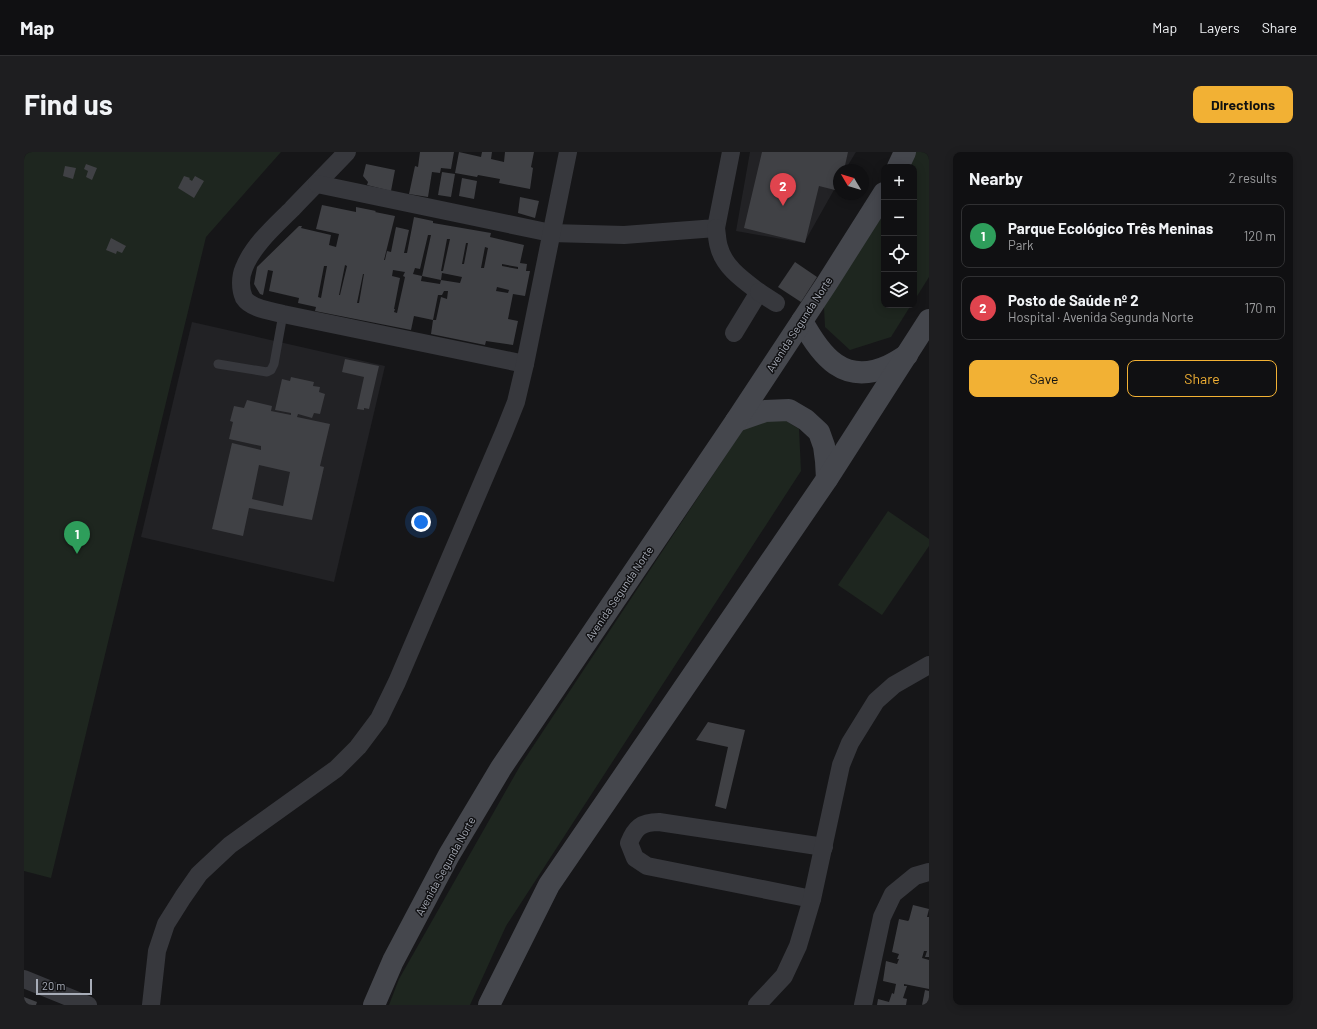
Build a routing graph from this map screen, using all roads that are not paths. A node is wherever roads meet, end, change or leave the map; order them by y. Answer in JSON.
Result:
{"nodes":[{"id":1,"x":347,"y":152,"type":"edge"},
{"id":2,"x":568,"y":152,"type":"edge"},
{"id":3,"x":731,"y":152,"type":"edge"},
{"id":4,"x":905,"y":152,"type":"edge"},
{"id":5,"x":899,"y":164,"type":"edge"},
{"id":6,"x":317,"y":184,"type":"junction"},
{"id":7,"x":881,"y":198,"type":"edge"},
{"id":8,"x":716,"y":228,"type":"junction"},
{"id":9,"x":551,"y":233,"type":"junction"},
{"id":10,"x":759,"y":292,"type":"junction"},
{"id":11,"x":776,"y":303,"type":"dead end"},
{"id":12,"x":283,"y":314,"type":"junction"},
{"id":13,"x":929,"y":320,"type":"edge"},
{"id":14,"x":802,"y":321,"type":"junction"},
{"id":15,"x":734,"y":333,"type":"dead end"},
{"id":16,"x":908,"y":354,"type":"junction"},
{"id":17,"x":218,"y":364,"type":"dead end"},
{"id":18,"x":525,"y":364,"type":"junction"},
{"id":19,"x":736,"y":421,"type":"junction"},
{"id":20,"x":827,"y":478,"type":"junction"},
{"id":21,"x":929,"y":665,"type":"edge"},
{"id":22,"x":824,"y":847,"type":"junction"},
{"id":23,"x":929,"y":872,"type":"edge"},
{"id":24,"x":812,"y":899,"type":"junction"},
{"id":25,"x":24,"y":979,"type":"edge"},
{"id":26,"x":88,"y":1005,"type":"edge"},
{"id":27,"x":150,"y":1005,"type":"edge"},
{"id":28,"x":374,"y":1005,"type":"edge"},
{"id":29,"x":489,"y":1005,"type":"edge"},
{"id":30,"x":756,"y":1005,"type":"edge"},
{"id":31,"x":863,"y":1005,"type":"edge"}],
"edges":[{"from":1,"to":6,"type":"street"},
{"from":2,"to":9,"type":"street"},
{"from":3,"to":8,"type":"street"},
{"from":4,"to":5,"type":"main road"},
{"from":6,"to":9,"type":"street"},
{"from":6,"to":12,"type":"street"},
{"from":7,"to":14,"type":"main road","name":"Avenida Segunda Norte"},
{"from":8,"to":9,"type":"street"},
{"from":8,"to":10,"type":"street"},
{"from":9,"to":18,"type":"street"},
{"from":10,"to":11,"type":"street"},
{"from":10,"to":15,"type":"street"},
{"from":12,"to":17,"type":"lane"},
{"from":12,"to":18,"type":"street"},
{"from":13,"to":16,"type":"main road"},
{"from":14,"to":16,"type":"main road"},
{"from":14,"to":19,"type":"main road","name":"Avenida Segunda Norte"},
{"from":16,"to":20,"type":"main road"},
{"from":18,"to":27,"type":"street"},
{"from":19,"to":20,"type":"main road"},
{"from":19,"to":28,"type":"main road","name":"Avenida Segunda Norte"},
{"from":20,"to":29,"type":"main road"},
{"from":21,"to":22,"type":"street"},
{"from":22,"to":24,"type":"street"},
{"from":22,"to":24,"type":"street"},
{"from":23,"to":31,"type":"street"},
{"from":24,"to":30,"type":"street"},
{"from":25,"to":26,"type":"street"}]}
